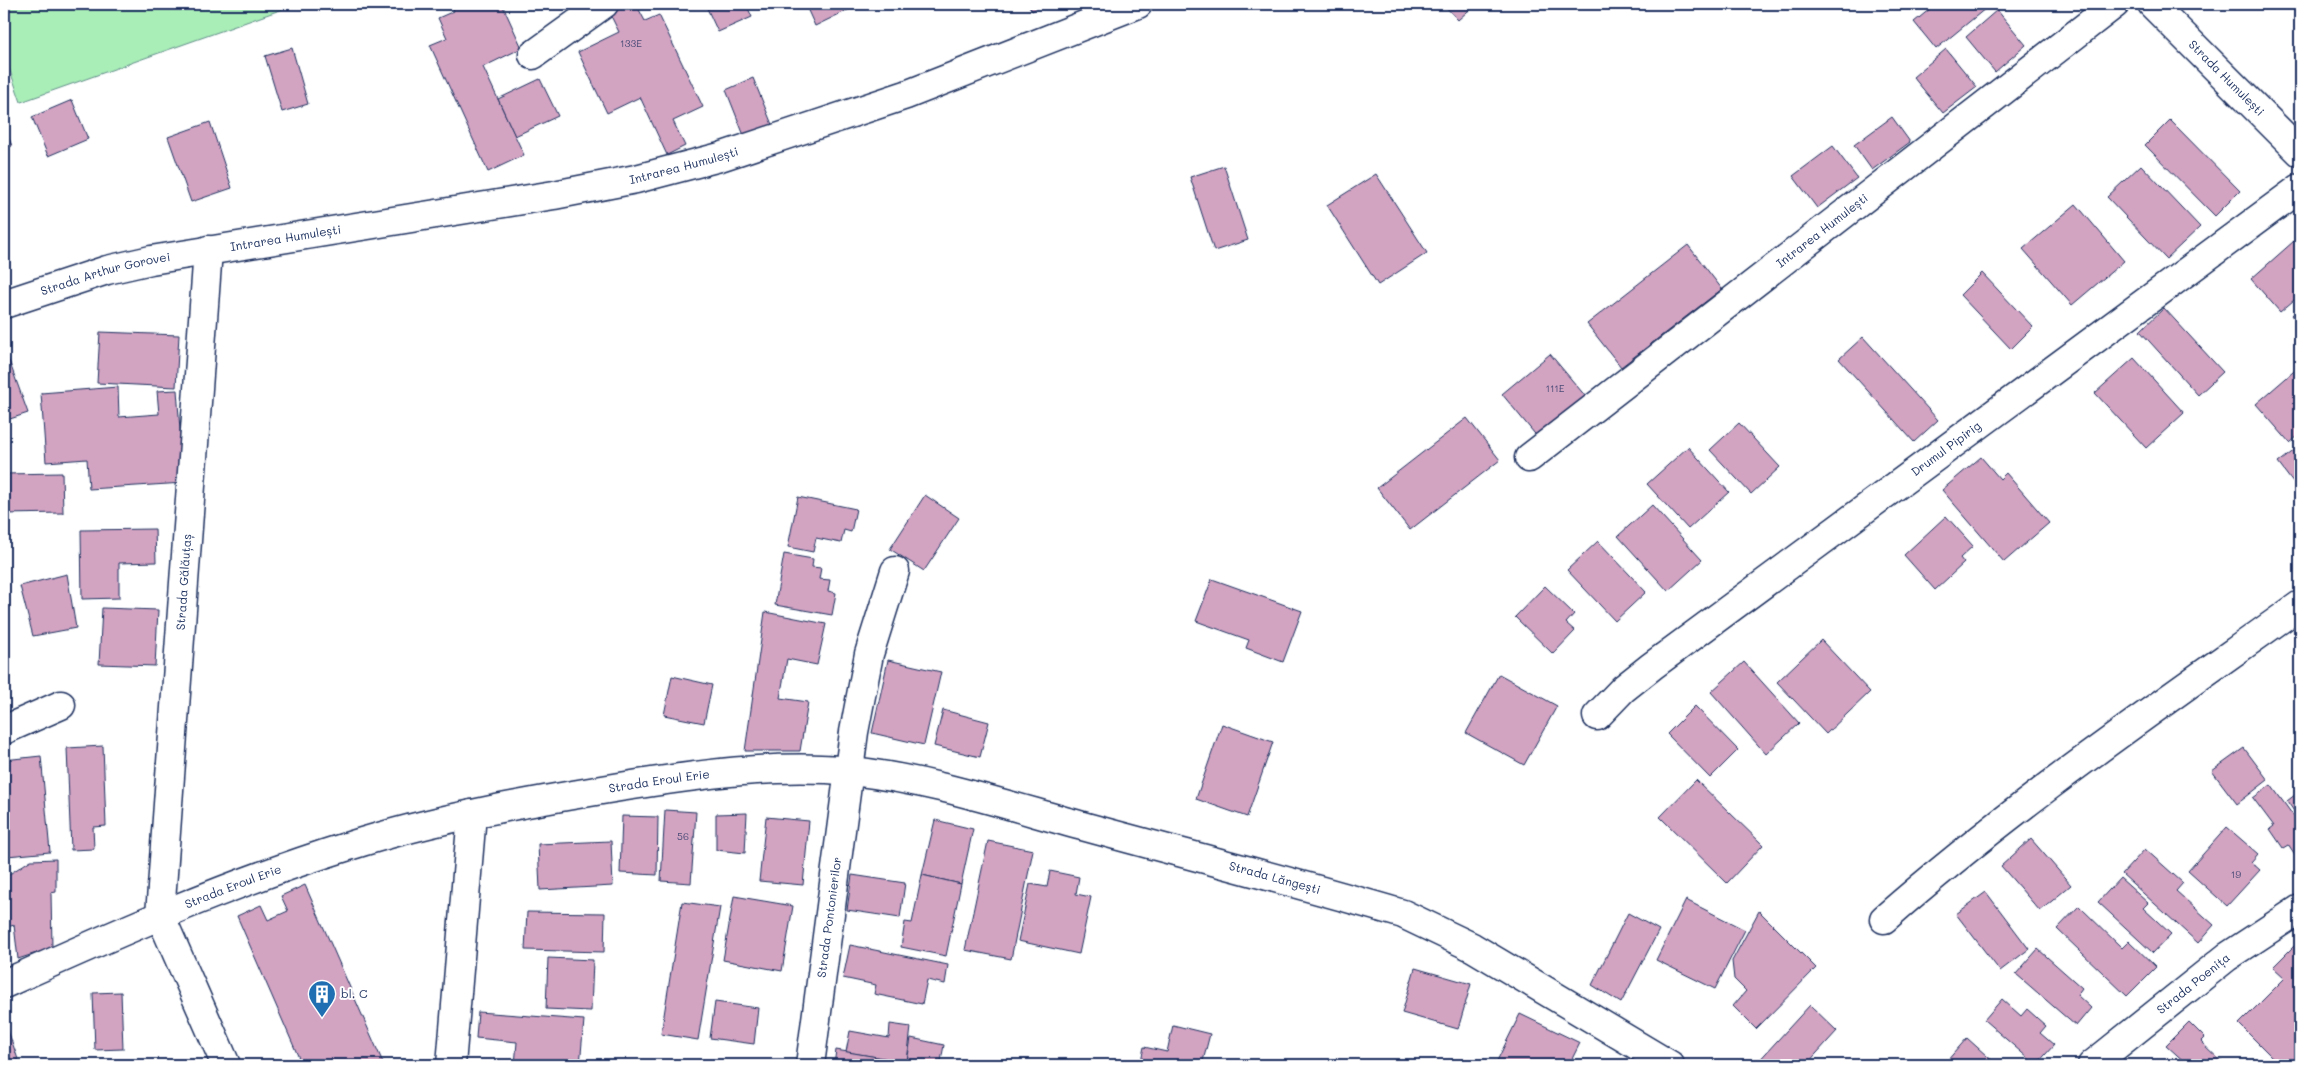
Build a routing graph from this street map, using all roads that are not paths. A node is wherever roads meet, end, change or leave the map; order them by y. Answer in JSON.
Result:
{"nodes":[{"id":1,"x":604,"y":4,"type":"edge"},
{"id":2,"x":1138,"y":4,"type":"edge"},
{"id":3,"x":2116,"y":4,"type":"edge"},
{"id":4,"x":2152,"y":4,"type":"edge"},
{"id":5,"x":532,"y":55,"type":"dead end"},
{"id":6,"x":2300,"y":152,"type":"edge"},
{"id":7,"x":2300,"y":188,"type":"edge"},
{"id":8,"x":208,"y":250,"type":"junction"},
{"id":9,"x":4,"y":304,"type":"edge"},
{"id":10,"x":1529,"y":458,"type":"dead end"},
{"id":11,"x":896,"y":571,"type":"dead end"},
{"id":12,"x":2300,"y":605,"type":"edge"},
{"id":13,"x":61,"y":705,"type":"dead end"},
{"id":14,"x":1597,"y":716,"type":"dead end"},
{"id":15,"x":4,"y":730,"type":"edge"},
{"id":16,"x":848,"y":771,"type":"junction"},
{"id":17,"x":472,"y":814,"type":"junction"},
{"id":18,"x":2300,"y":909,"type":"edge"},
{"id":19,"x":160,"y":914,"type":"junction"},
{"id":20,"x":1884,"y":919,"type":"dead end"},
{"id":21,"x":4,"y":984,"type":"edge"},
{"id":22,"x":226,"y":1065,"type":"edge"},
{"id":23,"x":451,"y":1065,"type":"edge"},
{"id":24,"x":810,"y":1065,"type":"edge"},
{"id":25,"x":1670,"y":1065,"type":"edge"},
{"id":26,"x":2092,"y":1065,"type":"edge"}],
"edges":[{"from":1,"to":5,"type":"street"},
{"from":2,"to":8,"type":"street","name":"Intrarea Humulești"},
{"from":3,"to":10,"type":"street","name":"Intrarea Humulești"},
{"from":4,"to":6,"type":"street","name":"Strada Humulești"},
{"from":7,"to":14,"type":"street","name":"Drumul Pipirig"},
{"from":8,"to":9,"type":"street","name":"Strada Arthur Gorovei"},
{"from":8,"to":19,"type":"street","name":"Strada Gălăuțaș"},
{"from":11,"to":16,"type":"street","name":"Strada Pontonierilor"},
{"from":12,"to":20,"type":"street"},
{"from":13,"to":15,"type":"street"},
{"from":16,"to":17,"type":"street","name":"Strada Eroul Erie"},
{"from":16,"to":24,"type":"street","name":"Strada Pontonierilor"},
{"from":16,"to":25,"type":"street","name":"Strada Lăngești"},
{"from":17,"to":19,"type":"street","name":"Strada Eroul Erie"},
{"from":17,"to":23,"type":"street"},
{"from":18,"to":26,"type":"street","name":"Strada Poenița"},
{"from":19,"to":21,"type":"street","name":"Strada Eroul Erie"},
{"from":19,"to":22,"type":"street"}]}
